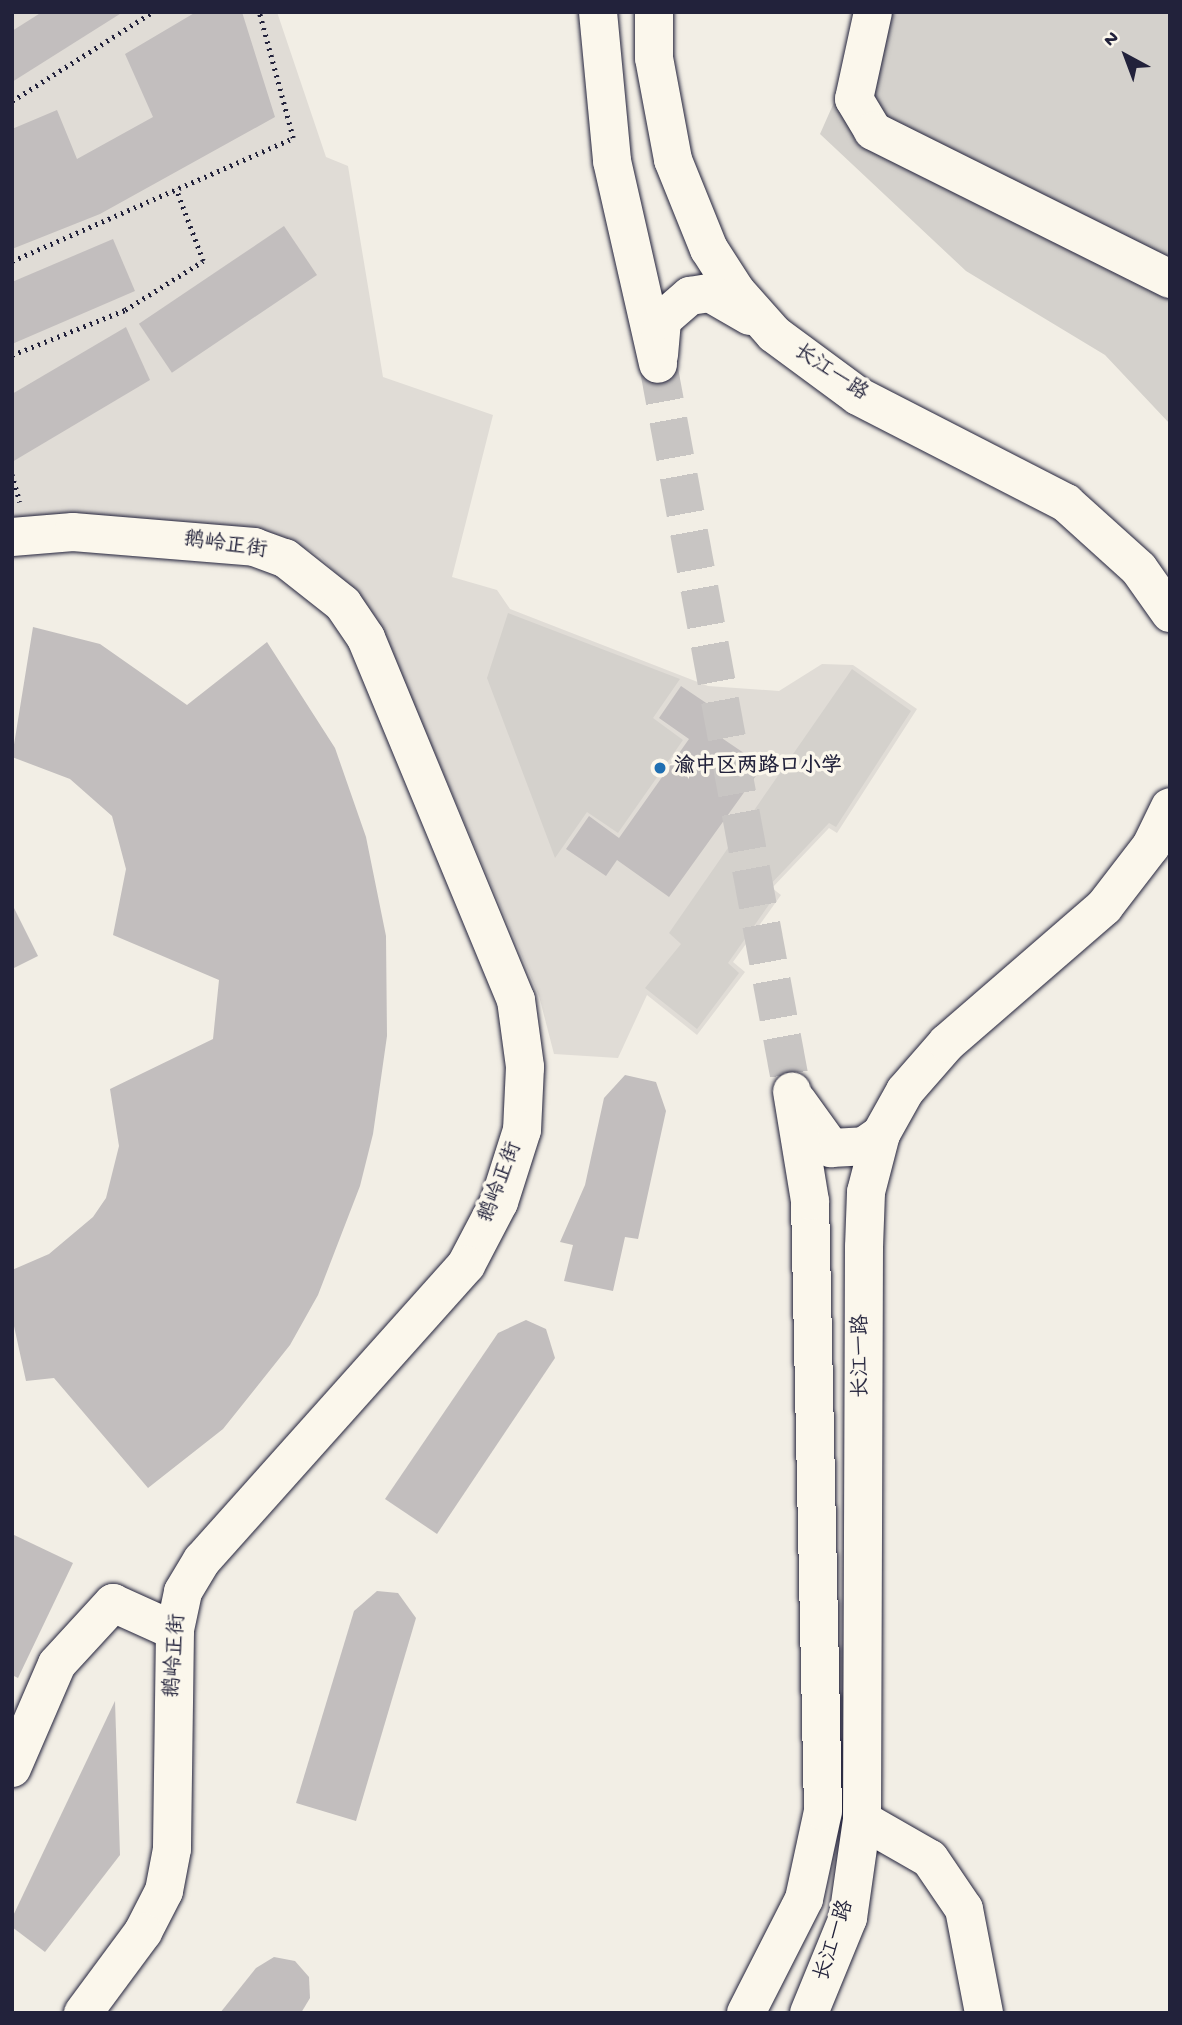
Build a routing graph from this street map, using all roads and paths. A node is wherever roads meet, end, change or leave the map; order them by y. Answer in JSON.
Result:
{"nodes":[{"id":1,"x":153,"y":12,"type":"edge"},
{"id":2,"x":259,"y":12,"type":"edge"},
{"id":3,"x":598,"y":12,"type":"edge"},
{"id":4,"x":654,"y":12,"type":"edge"},
{"id":5,"x":873,"y":12,"type":"edge"},
{"id":6,"x":12,"y":101,"type":"edge"},
{"id":7,"x":176,"y":189,"type":"junction"},
{"id":8,"x":12,"y":261,"type":"edge"},
{"id":9,"x":1170,"y":279,"type":"edge"},
{"id":10,"x":774,"y":334,"type":"junction"},
{"id":11,"x":12,"y":355,"type":"edge"},
{"id":12,"x":12,"y":537,"type":"edge"},
{"id":13,"x":1170,"y":613,"type":"edge"},
{"id":14,"x":1170,"y":807,"type":"edge"},
{"id":15,"x":881,"y":1134,"type":"junction"},
{"id":16,"x":175,"y":1631,"type":"junction"},
{"id":17,"x":12,"y":1768,"type":"edge"},
{"id":18,"x":862,"y":1821,"type":"junction"},
{"id":19,"x":83,"y":2013,"type":"edge"},
{"id":20,"x":746,"y":2013,"type":"edge"},
{"id":21,"x":810,"y":2013,"type":"edge"},
{"id":22,"x":984,"y":2013,"type":"edge"}],
"edges":[{"from":1,"to":6,"type":"path"},
{"from":2,"to":7,"type":"path"},
{"from":3,"to":10,"type":"main road"},
{"from":4,"to":10,"type":"main road","name":"长江一路"},
{"from":5,"to":9,"type":"main road"},
{"from":7,"to":8,"type":"path"},
{"from":7,"to":11,"type":"path"},
{"from":10,"to":13,"type":"main road","name":"长江一路"},
{"from":12,"to":16,"type":"main road","name":"鹅岭正街"},
{"from":14,"to":15,"type":"main road","name":"长江一路"},
{"from":15,"to":18,"type":"main road","name":"长江一路"},
{"from":15,"to":20,"type":"main road","name":"长江一路"},
{"from":16,"to":17,"type":"main road"},
{"from":16,"to":19,"type":"main road","name":"鹅岭正街"},
{"from":18,"to":21,"type":"main road","name":"长江一路"},
{"from":18,"to":22,"type":"main road"}]}
